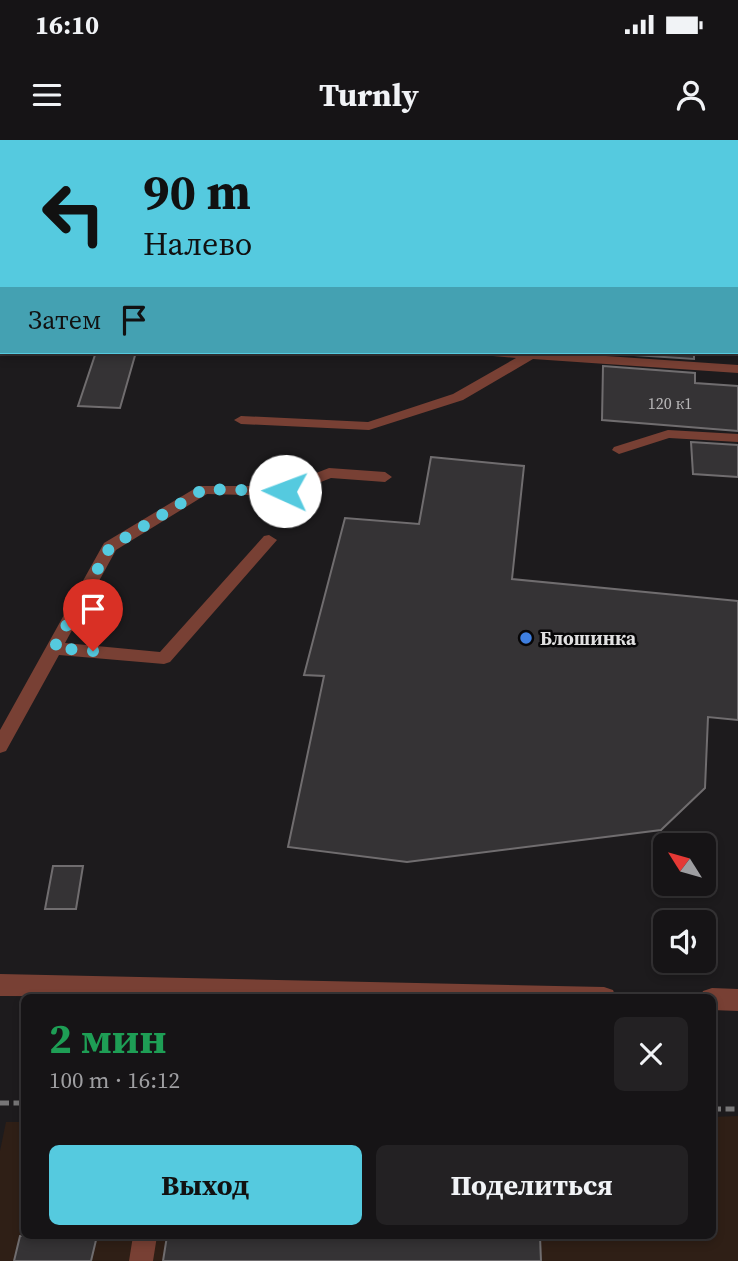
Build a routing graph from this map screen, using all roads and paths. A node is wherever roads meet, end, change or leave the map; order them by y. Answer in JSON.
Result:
{"nodes":[{"id":1,"x":517,"y":354,"type":"edge"},
{"id":2,"x":530,"y":355,"type":"junction"},
{"id":3,"x":738,"y":369,"type":"edge"},
{"id":4,"x":241,"y":420,"type":"dead end"},
{"id":5,"x":738,"y":438,"type":"edge"},
{"id":6,"x":619,"y":450,"type":"dead end"},
{"id":7,"x":385,"y":477,"type":"dead end"},
{"id":8,"x":269,"y":540,"type":"dead end"},
{"id":9,"x":54,"y":648,"type":"junction"},
{"id":10,"x":0,"y":746,"type":"edge"},
{"id":11,"x":1,"y":991,"type":"edge"},
{"id":12,"x":184,"y":993,"type":"edge"},
{"id":13,"x":268,"y":994,"type":"edge"},
{"id":14,"x":716,"y":999,"type":"edge"},
{"id":15,"x":738,"y":1000,"type":"edge"},
{"id":16,"x":0,"y":1102,"type":"edge"},
{"id":17,"x":21,"y":1103,"type":"edge"},
{"id":18,"x":716,"y":1109,"type":"edge"},
{"id":19,"x":738,"y":1109,"type":"edge"},
{"id":20,"x":145,"y":1239,"type":"edge"},
{"id":21,"x":141,"y":1261,"type":"edge"}],
"edges":[{"from":1,"to":2,"type":"lane"},
{"from":2,"to":3,"type":"lane"},
{"from":2,"to":4,"type":"lane"},
{"from":5,"to":6,"type":"lane"},
{"from":7,"to":9,"type":"lane"},
{"from":8,"to":9,"type":"lane"},
{"from":9,"to":10,"type":"lane"},
{"from":11,"to":12,"type":"street"},
{"from":12,"to":13,"type":"street"},
{"from":14,"to":15,"type":"street"},
{"from":16,"to":17,"type":"path"},
{"from":18,"to":19,"type":"path"},
{"from":20,"to":21,"type":"lane"}]}
